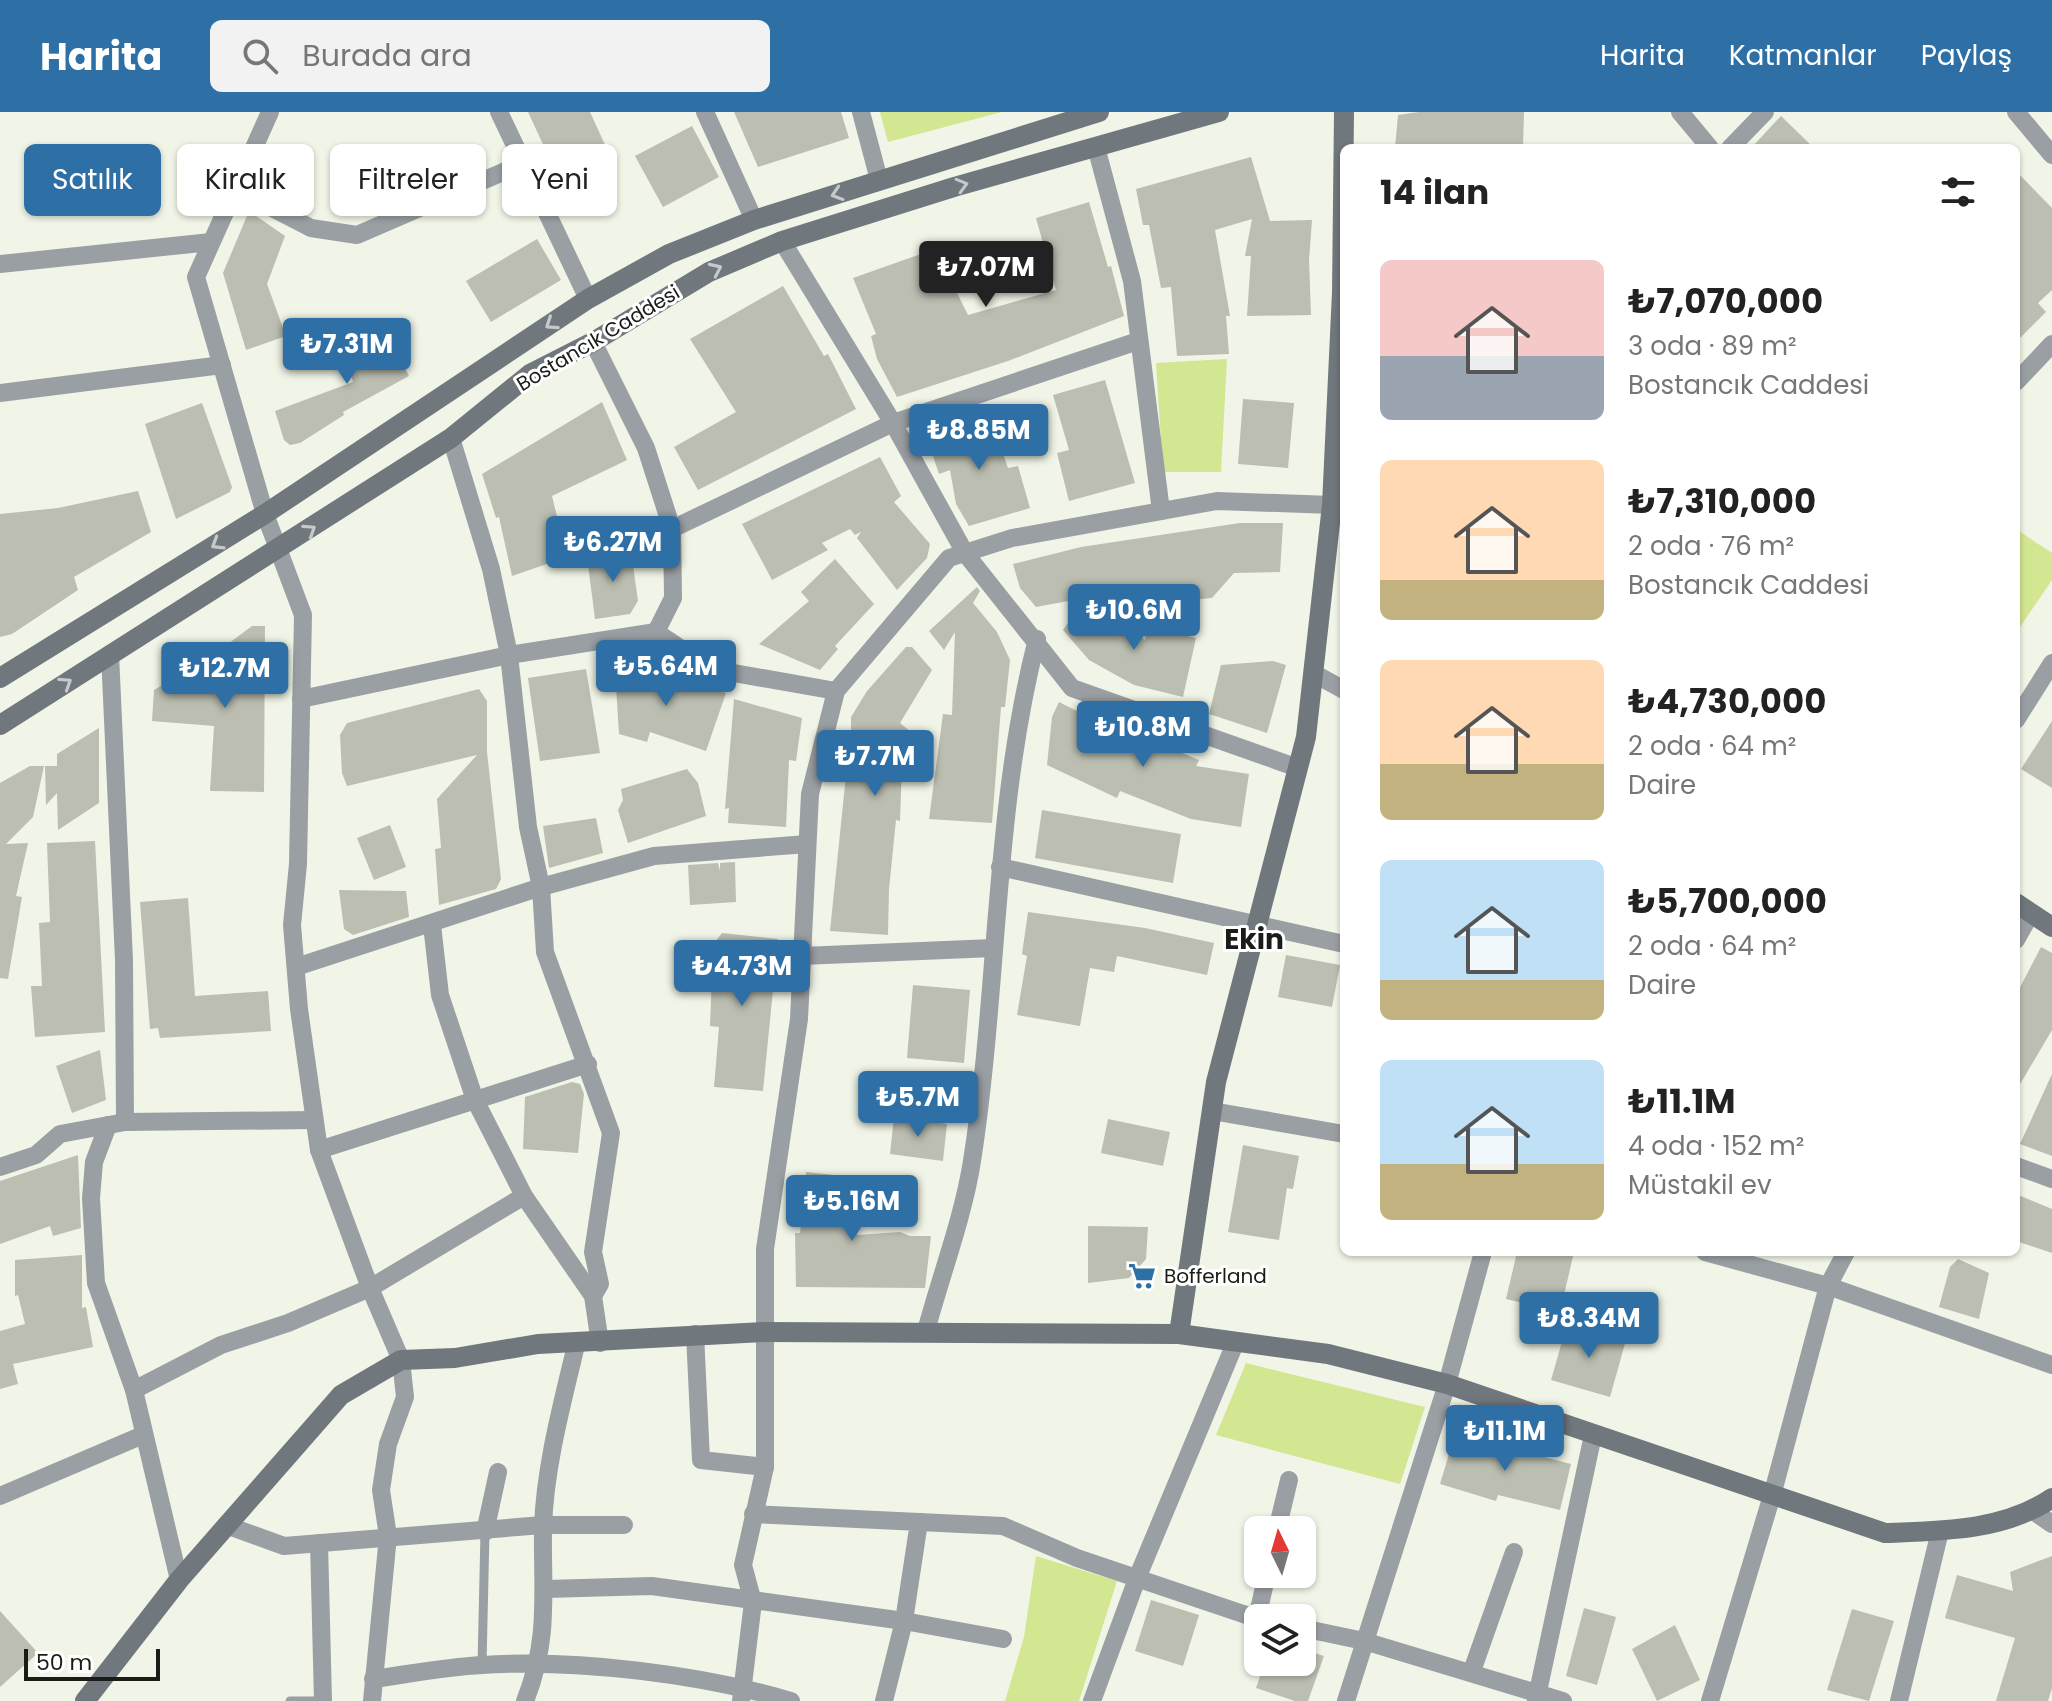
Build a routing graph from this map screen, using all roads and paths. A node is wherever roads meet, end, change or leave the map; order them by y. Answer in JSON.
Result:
{"nodes":[{"id":1,"x":270,"y":112,"type":"edge"},
{"id":2,"x":499,"y":112,"type":"edge"},
{"id":3,"x":705,"y":112,"type":"edge"},
{"id":4,"x":861,"y":112,"type":"edge"},
{"id":5,"x":1099,"y":112,"type":"edge"},
{"id":6,"x":1219,"y":112,"type":"edge"},
{"id":7,"x":1344,"y":112,"type":"edge"},
{"id":8,"x":1680,"y":112,"type":"edge"},
{"id":9,"x":1765,"y":112,"type":"edge"},
{"id":10,"x":2016,"y":112,"type":"edge"},
{"id":11,"x":255,"y":144,"type":"edge"},
{"id":12,"x":515,"y":144,"type":"edge"},
{"id":13,"x":1344,"y":144,"type":"edge"},
{"id":14,"x":1707,"y":144,"type":"edge"},
{"id":15,"x":1734,"y":144,"type":"edge"},
{"id":16,"x":1096,"y":147,"type":"junction"},
{"id":17,"x":2052,"y":155,"type":"edge"},
{"id":18,"x":502,"y":172,"type":"edge"},
{"id":19,"x":879,"y":180,"type":"junction"},
{"id":20,"x":223,"y":216,"type":"edge"},
{"id":21,"x":288,"y":216,"type":"edge"},
{"id":22,"x":549,"y":216,"type":"edge"},
{"id":23,"x":754,"y":220,"type":"junction"},
{"id":24,"x":782,"y":241,"type":"junction"},
{"id":25,"x":211,"y":242,"type":"junction"},
{"id":26,"x":0,"y":264,"type":"edge"},
{"id":27,"x":588,"y":299,"type":"junction"},
{"id":28,"x":1138,"y":341,"type":"junction"},
{"id":29,"x":593,"y":342,"type":"junction"},
{"id":30,"x":2052,"y":344,"type":"edge"},
{"id":31,"x":222,"y":365,"type":"junction"},
{"id":32,"x":2020,"y":378,"type":"edge"},
{"id":33,"x":0,"y":393,"type":"edge"},
{"id":34,"x":1340,"y":422,"type":"edge"},
{"id":35,"x":893,"y":423,"type":"junction"},
{"id":36,"x":451,"y":438,"type":"junction"},
{"id":37,"x":1338,"y":508,"type":"edge"},
{"id":38,"x":1161,"y":511,"type":"junction"},
{"id":39,"x":265,"y":514,"type":"junction"},
{"id":40,"x":672,"y":529,"type":"junction"},
{"id":41,"x":279,"y":550,"type":"junction"},
{"id":42,"x":965,"y":553,"type":"junction"},
{"id":43,"x":656,"y":632,"type":"junction"},
{"id":44,"x":1037,"y":639,"type":"junction"},
{"id":45,"x":110,"y":654,"type":"junction"},
{"id":46,"x":509,"y":655,"type":"junction"},
{"id":47,"x":2052,"y":663,"type":"edge"},
{"id":48,"x":1313,"y":673,"type":"junction"},
{"id":49,"x":0,"y":678,"type":"edge"},
{"id":50,"x":1340,"y":688,"type":"edge"},
{"id":51,"x":836,"y":691,"type":"junction"},
{"id":52,"x":301,"y":699,"type":"junction"},
{"id":53,"x":2020,"y":714,"type":"edge"},
{"id":54,"x":0,"y":725,"type":"edge"},
{"id":55,"x":1298,"y":768,"type":"junction"},
{"id":56,"x":807,"y":844,"type":"junction"},
{"id":57,"x":1000,"y":867,"type":"junction"},
{"id":58,"x":541,"y":887,"type":"junction"},
{"id":59,"x":2024,"y":908,"type":"edge"},
{"id":60,"x":1258,"y":923,"type":"junction"},
{"id":61,"x":432,"y":925,"type":"junction"},
{"id":62,"x":2052,"y":927,"type":"edge"},
{"id":63,"x":1340,"y":943,"type":"edge"},
{"id":64,"x":993,"y":948,"type":"junction"},
{"id":65,"x":802,"y":956,"type":"junction"},
{"id":66,"x":296,"y":967,"type":"junction"},
{"id":67,"x":588,"y":1064,"type":"junction"},
{"id":68,"x":475,"y":1100,"type":"junction"},
{"id":69,"x":1212,"y":1111,"type":"junction"},
{"id":70,"x":314,"y":1120,"type":"junction"},
{"id":71,"x":116,"y":1124,"type":"junction"},
{"id":72,"x":1340,"y":1133,"type":"edge"},
{"id":73,"x":319,"y":1150,"type":"junction"},
{"id":74,"x":0,"y":1167,"type":"edge"},
{"id":75,"x":2020,"y":1167,"type":"edge"},
{"id":76,"x":2052,"y":1179,"type":"edge"},
{"id":77,"x":524,"y":1196,"type":"junction"},
{"id":78,"x":1482,"y":1256,"type":"edge"},
{"id":79,"x":1719,"y":1256,"type":"edge"},
{"id":80,"x":1844,"y":1256,"type":"edge"},
{"id":81,"x":1828,"y":1286,"type":"junction"},
{"id":82,"x":370,"y":1288,"type":"junction"},
{"id":83,"x":593,"y":1296,"type":"junction"},
{"id":84,"x":926,"y":1331,"type":"junction"},
{"id":85,"x":764,"y":1332,"type":"junction"},
{"id":86,"x":695,"y":1334,"type":"junction"},
{"id":87,"x":1179,"y":1334,"type":"junction"},
{"id":88,"x":577,"y":1341,"type":"junction"},
{"id":89,"x":1236,"y":1341,"type":"junction"},
{"id":90,"x":600,"y":1343,"type":"junction"},
{"id":91,"x":401,"y":1360,"type":"junction"},
{"id":92,"x":2052,"y":1365,"type":"edge"},
{"id":93,"x":1447,"y":1384,"type":"junction"},
{"id":94,"x":134,"y":1390,"type":"junction"},
{"id":95,"x":143,"y":1435,"type":"junction"},
{"id":96,"x":1593,"y":1435,"type":"junction"},
{"id":97,"x":765,"y":1467,"type":"junction"},
{"id":98,"x":498,"y":1472,"type":"dead end"},
{"id":99,"x":1289,"y":1480,"type":"dead end"},
{"id":100,"x":1773,"y":1492,"type":"junction"},
{"id":101,"x":0,"y":1496,"type":"edge"},
{"id":102,"x":2052,"y":1498,"type":"edge"},
{"id":103,"x":2033,"y":1511,"type":"junction"},
{"id":104,"x":753,"y":1514,"type":"junction"},
{"id":105,"x":1280,"y":1516,"type":"edge"},
{"id":106,"x":919,"y":1522,"type":"junction"},
{"id":107,"x":2052,"y":1524,"type":"edge"},
{"id":108,"x":226,"y":1525,"type":"junction"},
{"id":109,"x":543,"y":1525,"type":"junction"},
{"id":110,"x":624,"y":1525,"type":"dead end"},
{"id":111,"x":1940,"y":1531,"type":"junction"},
{"id":112,"x":485,"y":1532,"type":"junction"},
{"id":113,"x":388,"y":1536,"type":"junction"},
{"id":114,"x":319,"y":1543,"type":"junction"},
{"id":115,"x":1514,"y":1552,"type":"dead end"},
{"id":116,"x":1138,"y":1576,"type":"junction"},
{"id":117,"x":179,"y":1580,"type":"junction"},
{"id":118,"x":546,"y":1589,"type":"junction"},
{"id":119,"x":753,"y":1602,"type":"junction"},
{"id":120,"x":1244,"y":1613,"type":"edge"},
{"id":121,"x":904,"y":1621,"type":"junction"},
{"id":122,"x":1316,"y":1631,"type":"edge"},
{"id":123,"x":1003,"y":1639,"type":"dead end"},
{"id":124,"x":1364,"y":1641,"type":"junction"},
{"id":125,"x":482,"y":1665,"type":"junction"},
{"id":126,"x":539,"y":1665,"type":"junction"},
{"id":127,"x":1472,"y":1671,"type":"junction"},
{"id":128,"x":373,"y":1679,"type":"junction"},
{"id":129,"x":743,"y":1694,"type":"edge"},
{"id":130,"x":1537,"y":1697,"type":"edge"},
{"id":131,"x":85,"y":1701,"type":"edge"},
{"id":132,"x":290,"y":1701,"type":"edge"},
{"id":133,"x":323,"y":1701,"type":"edge"},
{"id":134,"x":372,"y":1701,"type":"edge"},
{"id":135,"x":525,"y":1701,"type":"edge"},
{"id":136,"x":791,"y":1701,"type":"edge"},
{"id":137,"x":884,"y":1701,"type":"edge"},
{"id":138,"x":1092,"y":1701,"type":"edge"},
{"id":139,"x":1346,"y":1701,"type":"edge"},
{"id":140,"x":1563,"y":1701,"type":"edge"},
{"id":141,"x":1710,"y":1701,"type":"edge"},
{"id":142,"x":1899,"y":1701,"type":"edge"}],
"edges":[{"from":1,"to":11,"type":"street"},
{"from":2,"to":12,"type":"street"},
{"from":3,"to":23,"type":"street"},
{"from":4,"to":19,"type":"street"},
{"from":5,"to":19,"type":"street","name":"Bostancık Caddesi"},
{"from":6,"to":16,"type":"street","name":"Bostancık Caddesi"},
{"from":7,"to":13,"type":"street"},
{"from":8,"to":14,"type":"street"},
{"from":9,"to":15,"type":"street"},
{"from":10,"to":17,"type":"street"},
{"from":24,"to":16,"type":"street","name":"Bostancık Caddesi","one_way":true},
{"from":16,"to":28,"type":"street"},
{"from":18,"to":21,"type":"street"},
{"from":19,"to":23,"type":"street","name":"Bostancık Caddesi","one_way":true},
{"from":20,"to":25,"type":"street"},
{"from":22,"to":27,"type":"street"},
{"from":23,"to":27,"type":"street","name":"Bostancık Caddesi"},
{"from":29,"to":24,"type":"street","name":"Bostancık Caddesi","one_way":true},
{"from":24,"to":35,"type":"street"},
{"from":25,"to":26,"type":"street"},
{"from":25,"to":31,"type":"street"},
{"from":27,"to":39,"type":"street","name":"Bostancık Caddesi","one_way":true},
{"from":28,"to":35,"type":"street"},
{"from":28,"to":38,"type":"street"},
{"from":29,"to":36,"type":"street","name":"Bostancık Caddesi"},
{"from":29,"to":40,"type":"street"},
{"from":30,"to":32,"type":"street"},
{"from":31,"to":33,"type":"street"},
{"from":31,"to":39,"type":"street"},
{"from":34,"to":37,"type":"street"},
{"from":35,"to":40,"type":"street"},
{"from":35,"to":42,"type":"street"},
{"from":41,"to":36,"type":"street","name":"Bostancık Caddesi","one_way":true},
{"from":36,"to":46,"type":"street"},
{"from":37,"to":38,"type":"street"},
{"from":37,"to":48,"type":"street"},
{"from":38,"to":42,"type":"street"},
{"from":39,"to":41,"type":"street"},
{"from":39,"to":49,"type":"street","name":"Bostancık Caddesi","one_way":true},
{"from":40,"to":43,"type":"street"},
{"from":41,"to":45,"type":"street","name":"Bostancık Caddesi"},
{"from":41,"to":52,"type":"street"},
{"from":42,"to":44,"type":"street"},
{"from":42,"to":51,"type":"street"},
{"from":43,"to":46,"type":"street"},
{"from":43,"to":51,"type":"street"},
{"from":44,"to":55,"type":"street"},
{"from":44,"to":57,"type":"street"},
{"from":54,"to":45,"type":"street","name":"Bostancık Caddesi","one_way":true},
{"from":45,"to":71,"type":"street"},
{"from":46,"to":52,"type":"street"},
{"from":46,"to":58,"type":"street"},
{"from":47,"to":53,"type":"street"},
{"from":48,"to":50,"type":"street"},
{"from":48,"to":55,"type":"street"},
{"from":51,"to":56,"type":"street"},
{"from":52,"to":66,"type":"street"},
{"from":55,"to":60,"type":"street"},
{"from":56,"to":58,"type":"street"},
{"from":56,"to":65,"type":"street"},
{"from":57,"to":60,"type":"street"},
{"from":57,"to":64,"type":"street"},
{"from":58,"to":61,"type":"street"},
{"from":58,"to":67,"type":"street"},
{"from":59,"to":62,"type":"street"},
{"from":60,"to":63,"type":"street"},
{"from":60,"to":69,"type":"street"},
{"from":61,"to":66,"type":"street"},
{"from":61,"to":68,"type":"street"},
{"from":64,"to":65,"type":"street"},
{"from":64,"to":84,"type":"street"},
{"from":65,"to":85,"type":"street"},
{"from":66,"to":70,"type":"street"},
{"from":67,"to":68,"type":"street"},
{"from":67,"to":83,"type":"street"},
{"from":68,"to":73,"type":"street"},
{"from":68,"to":77,"type":"street"},
{"from":69,"to":72,"type":"street"},
{"from":69,"to":87,"type":"street"},
{"from":70,"to":71,"type":"street"},
{"from":70,"to":73,"type":"street"},
{"from":71,"to":74,"type":"street"},
{"from":71,"to":94,"type":"street"},
{"from":73,"to":82,"type":"street"},
{"from":75,"to":76,"type":"street"},
{"from":77,"to":82,"type":"street"},
{"from":77,"to":83,"type":"street"},
{"from":78,"to":93,"type":"street"},
{"from":79,"to":81,"type":"street"},
{"from":80,"to":81,"type":"street"},
{"from":81,"to":92,"type":"street"},
{"from":81,"to":100,"type":"street"},
{"from":82,"to":91,"type":"street"},
{"from":82,"to":94,"type":"street"},
{"from":83,"to":90,"type":"street"},
{"from":84,"to":85,"type":"street"},
{"from":84,"to":87,"type":"street"},
{"from":85,"to":86,"type":"street"},
{"from":85,"to":97,"type":"street"},
{"from":86,"to":90,"type":"street"},
{"from":86,"to":97,"type":"street"},
{"from":87,"to":89,"type":"street"},
{"from":88,"to":90,"type":"street"},
{"from":88,"to":91,"type":"street"},
{"from":88,"to":109,"type":"street"},
{"from":89,"to":93,"type":"street"},
{"from":89,"to":116,"type":"street"},
{"from":91,"to":108,"type":"street"},
{"from":91,"to":113,"type":"street"},
{"from":93,"to":96,"type":"street"},
{"from":93,"to":124,"type":"street"},
{"from":94,"to":95,"type":"street"},
{"from":95,"to":101,"type":"street"},
{"from":95,"to":117,"type":"street"},
{"from":96,"to":100,"type":"street"},
{"from":96,"to":130,"type":"street"},
{"from":97,"to":104,"type":"street"},
{"from":98,"to":112,"type":"street"},
{"from":99,"to":105,"type":"street"},
{"from":100,"to":111,"type":"street"},
{"from":100,"to":141,"type":"street"},
{"from":102,"to":103,"type":"street"},
{"from":103,"to":107,"type":"street"},
{"from":103,"to":111,"type":"street"},
{"from":104,"to":106,"type":"street"},
{"from":104,"to":119,"type":"street"},
{"from":106,"to":116,"type":"street"},
{"from":106,"to":121,"type":"street"},
{"from":108,"to":114,"type":"street"},
{"from":108,"to":117,"type":"street"},
{"from":109,"to":110,"type":"street"},
{"from":109,"to":112,"type":"street"},
{"from":109,"to":118,"type":"street"},
{"from":111,"to":142,"type":"street"},
{"from":112,"to":113,"type":"street"},
{"from":112,"to":125,"type":"lane"},
{"from":113,"to":114,"type":"street"},
{"from":113,"to":128,"type":"street"},
{"from":114,"to":133,"type":"street"},
{"from":115,"to":127,"type":"street"},
{"from":116,"to":120,"type":"street"},
{"from":116,"to":138,"type":"street"},
{"from":117,"to":131,"type":"street"},
{"from":118,"to":119,"type":"street"},
{"from":118,"to":126,"type":"street"},
{"from":119,"to":121,"type":"street"},
{"from":119,"to":129,"type":"street"},
{"from":121,"to":123,"type":"street"},
{"from":121,"to":137,"type":"street"},
{"from":122,"to":124,"type":"street"},
{"from":124,"to":127,"type":"street"},
{"from":124,"to":139,"type":"street"},
{"from":125,"to":126,"type":"street"},
{"from":125,"to":128,"type":"street"},
{"from":126,"to":129,"type":"street"},
{"from":126,"to":135,"type":"street"},
{"from":127,"to":130,"type":"street"},
{"from":128,"to":134,"type":"street"},
{"from":129,"to":136,"type":"street"},
{"from":130,"to":140,"type":"street"},
{"from":132,"to":133,"type":"lane"}]}
